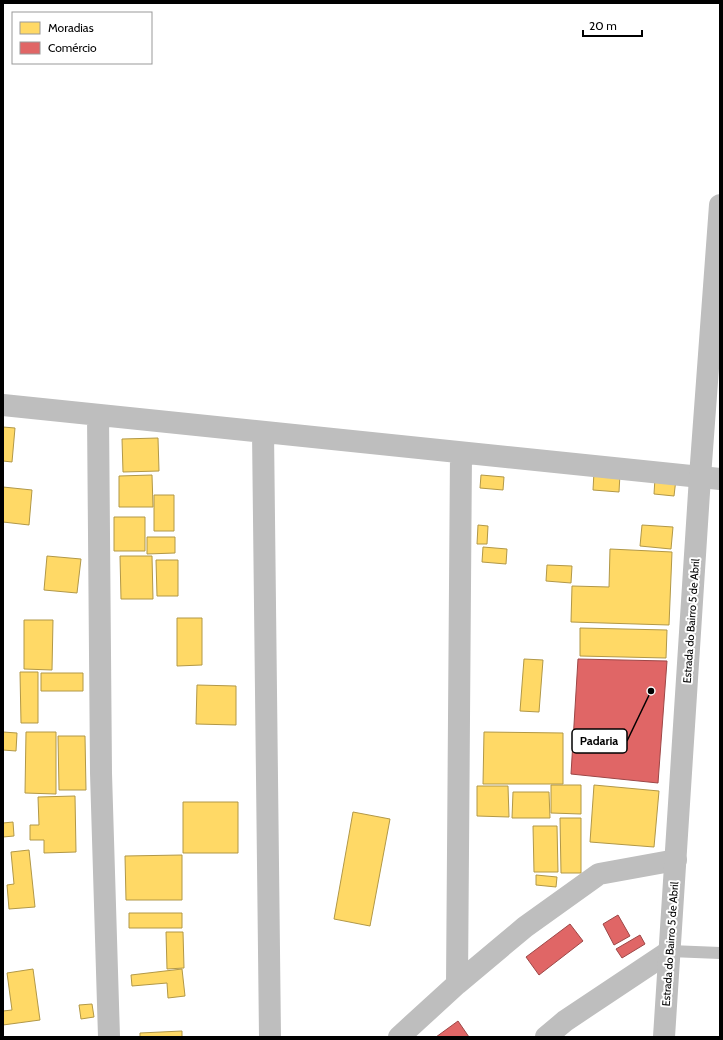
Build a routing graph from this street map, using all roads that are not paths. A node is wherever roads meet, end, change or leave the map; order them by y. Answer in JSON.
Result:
{"nodes":[{"id":1,"x":720,"y":205,"type":"edge"},
{"id":2,"x":3,"y":405,"type":"edge"},
{"id":3,"x":98,"y":415,"type":"junction"},
{"id":4,"x":263,"y":432,"type":"junction"},
{"id":5,"x":461,"y":453,"type":"junction"},
{"id":6,"x":710,"y":478,"type":"edge"},
{"id":7,"x":676,"y":860,"type":"junction"},
{"id":8,"x":670,"y":951,"type":"junction"},
{"id":9,"x":720,"y":953,"type":"edge"},
{"id":10,"x":456,"y":984,"type":"junction"},
{"id":11,"x":109,"y":1037,"type":"edge"},
{"id":12,"x":270,"y":1037,"type":"edge"},
{"id":13,"x":399,"y":1037,"type":"edge"},
{"id":14,"x":546,"y":1037,"type":"edge"},
{"id":15,"x":664,"y":1037,"type":"edge"}],
"edges":[{"from":1,"to":6,"type":"street","name":"Estrada do Bairro 5 de Abril"},
{"from":2,"to":3,"type":"street"},
{"from":3,"to":4,"type":"street"},
{"from":3,"to":11,"type":"street"},
{"from":4,"to":5,"type":"street"},
{"from":4,"to":12,"type":"street"},
{"from":5,"to":6,"type":"street"},
{"from":5,"to":10,"type":"street"},
{"from":6,"to":7,"type":"street","name":"Estrada do Bairro 5 de Abril"},
{"from":7,"to":8,"type":"street","name":"Estrada do Bairro 5 de Abril"},
{"from":7,"to":10,"type":"street"},
{"from":8,"to":9,"type":"lane"},
{"from":8,"to":14,"type":"street"},
{"from":8,"to":15,"type":"street","name":"Estrada do Bairro 5 de Abril"},
{"from":10,"to":13,"type":"street"}]}
